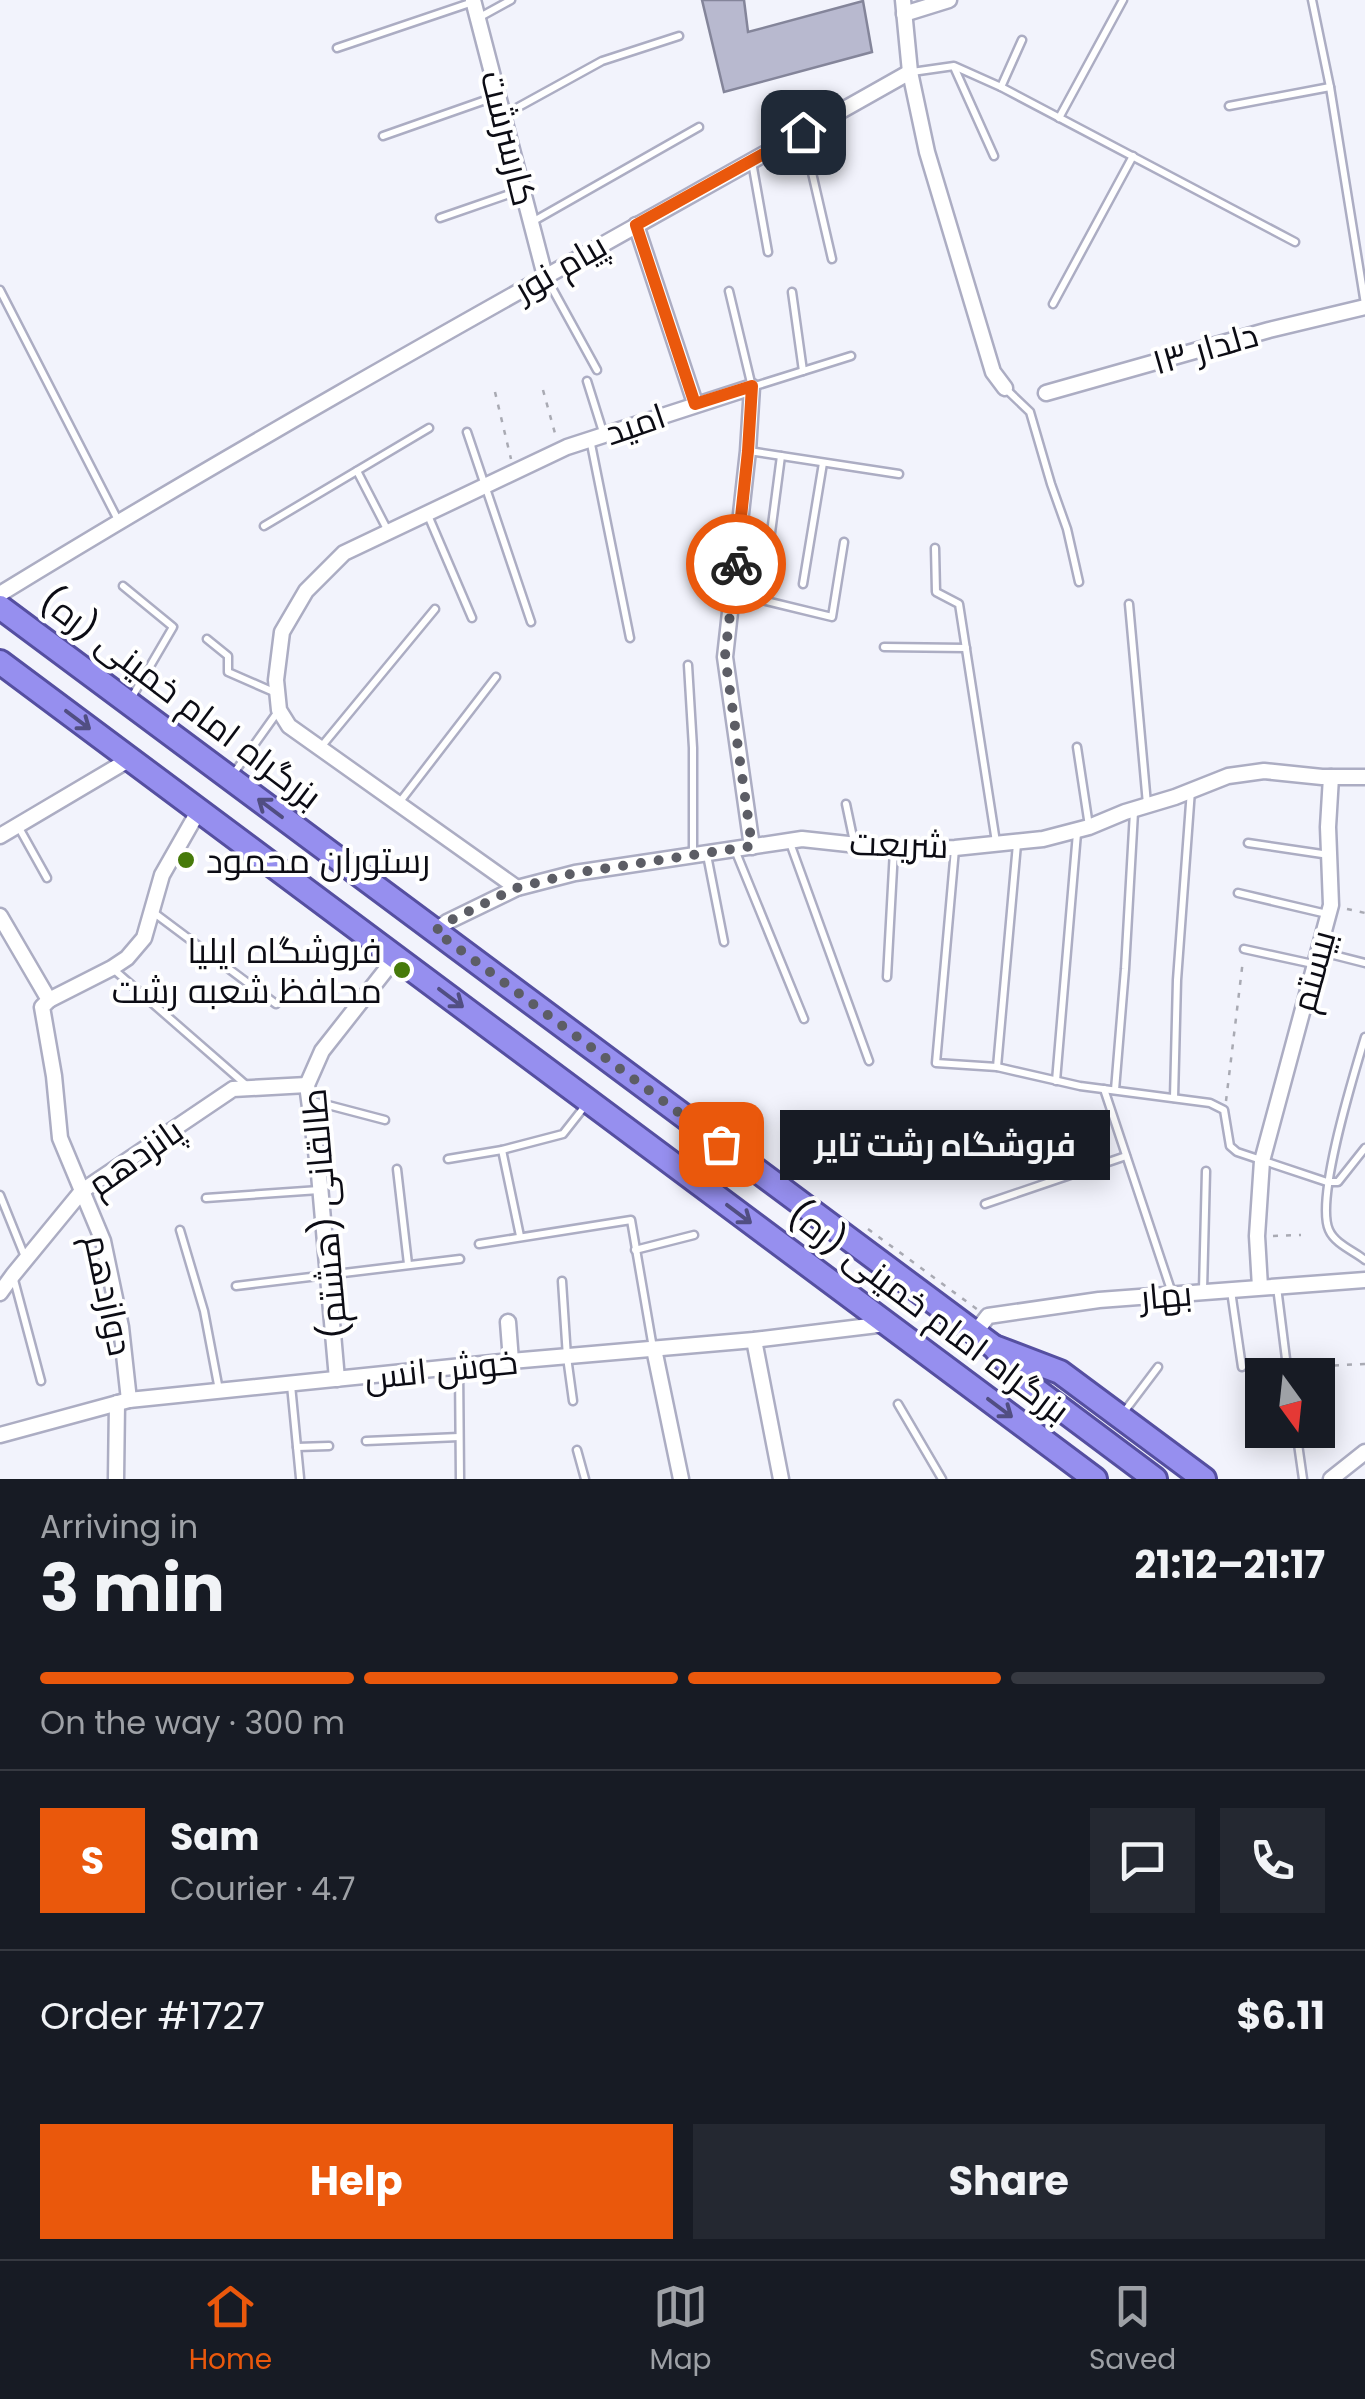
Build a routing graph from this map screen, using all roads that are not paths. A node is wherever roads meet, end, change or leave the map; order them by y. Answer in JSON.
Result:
{"nodes":[{"id":1,"x":511,"y":0,"type":"edge"},
{"id":2,"x":949,"y":0,"type":"edge"},
{"id":3,"x":1123,"y":0,"type":"edge"},
{"id":4,"x":1312,"y":0,"type":"edge"},
{"id":5,"x":474,"y":1,"type":"edge"},
{"id":6,"x":904,"y":7,"type":"edge"},
{"id":7,"x":479,"y":18,"type":"junction"},
{"id":8,"x":678,"y":36,"type":"dead end"},
{"id":9,"x":1022,"y":40,"type":"dead end"},
{"id":10,"x":336,"y":48,"type":"dead end"},
{"id":11,"x":954,"y":66,"type":"junction"},
{"id":12,"x":910,"y":72,"type":"junction"},
{"id":13,"x":1002,"y":87,"type":"junction"},
{"id":14,"x":1330,"y":87,"type":"junction"},
{"id":15,"x":498,"y":96,"type":"junction"},
{"id":16,"x":1228,"y":106,"type":"dead end"},
{"id":17,"x":503,"y":115,"type":"junction"},
{"id":18,"x":1059,"y":118,"type":"junction"},
{"id":19,"x":699,"y":128,"type":"dead end"},
{"id":20,"x":803,"y":132,"type":"junction"},
{"id":21,"x":383,"y":136,"type":"dead end"},
{"id":22,"x":994,"y":156,"type":"dead end"},
{"id":23,"x":1133,"y":156,"type":"junction"},
{"id":24,"x":752,"y":161,"type":"junction"},
{"id":25,"x":522,"y":189,"type":"junction"},
{"id":26,"x":440,"y":218,"type":"dead end"},
{"id":27,"x":530,"y":222,"type":"junction"},
{"id":28,"x":636,"y":225,"type":"junction"},
{"id":29,"x":1295,"y":242,"type":"dead end"},
{"id":30,"x":768,"y":252,"type":"dead end"},
{"id":31,"x":832,"y":259,"type":"dead end"},
{"id":32,"x":544,"y":276,"type":"junction"},
{"id":33,"x":0,"y":290,"type":"edge"},
{"id":34,"x":728,"y":291,"type":"dead end"},
{"id":35,"x":792,"y":292,"type":"dead end"},
{"id":36,"x":1053,"y":304,"type":"dead end"},
{"id":37,"x":1365,"y":306,"type":"edge"},
{"id":38,"x":851,"y":356,"type":"dead end"},
{"id":39,"x":597,"y":370,"type":"dead end"},
{"id":40,"x":803,"y":371,"type":"junction"},
{"id":41,"x":587,"y":381,"type":"dead end"},
{"id":42,"x":752,"y":386,"type":"junction"},
{"id":43,"x":1005,"y":388,"type":"joint"},
{"id":44,"x":1046,"y":392,"type":"dead end"},
{"id":45,"x":695,"y":404,"type":"junction"},
{"id":46,"x":428,"y":428,"type":"dead end"},
{"id":47,"x":467,"y":432,"type":"dead end"},
{"id":48,"x":597,"y":437,"type":"junction"},
{"id":49,"x":748,"y":451,"type":"junction"},
{"id":50,"x":781,"y":456,"type":"junction"},
{"id":51,"x":823,"y":463,"type":"junction"},
{"id":52,"x":357,"y":471,"type":"junction"},
{"id":53,"x":899,"y":474,"type":"dead end"},
{"id":54,"x":484,"y":486,"type":"junction"},
{"id":55,"x":426,"y":512,"type":"junction"},
{"id":56,"x":118,"y":522,"type":"junction"},
{"id":57,"x":264,"y":526,"type":"dead end"},
{"id":58,"x":388,"y":531,"type":"junction"},
{"id":59,"x":844,"y":542,"type":"dead end"},
{"id":60,"x":768,"y":548,"type":"dead end"},
{"id":61,"x":935,"y":548,"type":"dead end"},
{"id":62,"x":1078,"y":582,"type":"dead end"},
{"id":63,"x":804,"y":584,"type":"dead end"},
{"id":64,"x":123,"y":586,"type":"dead end"},
{"id":65,"x":733,"y":593,"type":"junction"},
{"id":66,"x":0,"y":594,"type":"edge"},
{"id":67,"x":1129,"y":604,"type":"dead end"},
{"id":68,"x":0,"y":607,"type":"edge"},
{"id":69,"x":435,"y":609,"type":"dead end"},
{"id":70,"x":472,"y":618,"type":"dead end"},
{"id":71,"x":532,"y":622,"type":"dead end"},
{"id":72,"x":630,"y":638,"type":"dead end"},
{"id":73,"x":207,"y":639,"type":"dead end"},
{"id":74,"x":884,"y":647,"type":"dead end"},
{"id":75,"x":966,"y":648,"type":"junction"},
{"id":76,"x":0,"y":662,"type":"edge"},
{"id":77,"x":688,"y":665,"type":"dead end"},
{"id":78,"x":496,"y":677,"type":"dead end"},
{"id":79,"x":128,"y":702,"type":"junction"},
{"id":80,"x":278,"y":702,"type":"junction"},
{"id":81,"x":1076,"y":748,"type":"dead end"},
{"id":82,"x":319,"y":749,"type":"junction"},
{"id":83,"x":130,"y":759,"type":"junction"},
{"id":84,"x":1330,"y":777,"type":"junction"},
{"id":85,"x":1365,"y":777,"type":"edge"},
{"id":86,"x":230,"y":778,"type":"junction"},
{"id":87,"x":1191,"y":790,"type":"junction"},
{"id":88,"x":398,"y":804,"type":"junction"},
{"id":89,"x":846,"y":804,"type":"dead end"},
{"id":90,"x":1140,"y":808,"type":"junction"},
{"id":91,"x":199,"y":810,"type":"junction"},
{"id":92,"x":18,"y":825,"type":"junction"},
{"id":93,"x":1083,"y":829,"type":"junction"},
{"id":94,"x":0,"y":836,"type":"edge"},
{"id":95,"x":790,"y":841,"type":"junction"},
{"id":96,"x":1017,"y":841,"type":"junction"},
{"id":97,"x":996,"y":843,"type":"junction"},
{"id":98,"x":854,"y":844,"type":"junction"},
{"id":99,"x":1248,"y":844,"type":"dead end"},
{"id":100,"x":752,"y":846,"type":"junction"},
{"id":101,"x":955,"y":848,"type":"junction"},
{"id":102,"x":735,"y":849,"type":"junction"},
{"id":103,"x":894,"y":849,"type":"junction"},
{"id":104,"x":700,"y":854,"type":"junction"},
{"id":105,"x":1329,"y":855,"type":"junction"},
{"id":106,"x":47,"y":878,"type":"dead end"},
{"id":107,"x":516,"y":888,"type":"junction"},
{"id":108,"x":1238,"y":892,"type":"dead end"},
{"id":109,"x":1330,"y":910,"type":"junction"},
{"id":110,"x":152,"y":911,"type":"junction"},
{"id":111,"x":0,"y":916,"type":"edge"},
{"id":112,"x":435,"y":931,"type":"junction"},
{"id":113,"x":724,"y":942,"type":"dead end"},
{"id":114,"x":1244,"y":949,"type":"road end"},
{"id":115,"x":396,"y":957,"type":"junction"},
{"id":116,"x":1316,"y":958,"type":"junction"},
{"id":117,"x":1365,"y":962,"type":"edge"},
{"id":118,"x":112,"y":968,"type":"junction"},
{"id":119,"x":887,"y":976,"type":"dead end"},
{"id":120,"x":49,"y":1000,"type":"junction"},
{"id":121,"x":276,"y":1004,"type":"dead end"},
{"id":122,"x":804,"y":1019,"type":"dead end"},
{"id":123,"x":1365,"y":1037,"type":"edge"},
{"id":124,"x":869,"y":1060,"type":"dead end"},
{"id":125,"x":998,"y":1068,"type":"junction"},
{"id":126,"x":1056,"y":1081,"type":"junction"},
{"id":127,"x":250,"y":1088,"type":"junction"},
{"id":128,"x":1104,"y":1089,"type":"junction"},
{"id":129,"x":1115,"y":1090,"type":"junction"},
{"id":130,"x":308,"y":1093,"type":"junction"},
{"id":131,"x":1174,"y":1098,"type":"junction"},
{"id":132,"x":588,"y":1101,"type":"junction"},
{"id":133,"x":385,"y":1120,"type":"dead end"},
{"id":134,"x":1365,"y":1148,"type":"edge"},
{"id":135,"x":502,"y":1150,"type":"junction"},
{"id":136,"x":1126,"y":1156,"type":"junction"},
{"id":137,"x":448,"y":1159,"type":"dead end"},
{"id":138,"x":1262,"y":1162,"type":"junction"},
{"id":139,"x":397,"y":1169,"type":"dead end"},
{"id":140,"x":1206,"y":1171,"type":"dead end"},
{"id":141,"x":1327,"y":1182,"type":"junction"},
{"id":142,"x":321,"y":1190,"type":"junction"},
{"id":143,"x":82,"y":1191,"type":"junction"},
{"id":144,"x":0,"y":1195,"type":"edge"},
{"id":145,"x":206,"y":1198,"type":"dead end"},
{"id":146,"x":985,"y":1204,"type":"dead end"},
{"id":147,"x":180,"y":1230,"type":"dead end"},
{"id":148,"x":694,"y":1235,"type":"dead end"},
{"id":149,"x":520,"y":1236,"type":"junction"},
{"id":150,"x":478,"y":1244,"type":"dead end"},
{"id":151,"x":635,"y":1250,"type":"junction"},
{"id":152,"x":26,"y":1258,"type":"junction"},
{"id":153,"x":460,"y":1259,"type":"dead end"},
{"id":154,"x":1365,"y":1260,"type":"edge"},
{"id":155,"x":408,"y":1264,"type":"junction"},
{"id":156,"x":13,"y":1274,"type":"junction"},
{"id":157,"x":328,"y":1274,"type":"junction"},
{"id":158,"x":1365,"y":1280,"type":"edge"},
{"id":159,"x":562,"y":1281,"type":"dead end"},
{"id":160,"x":236,"y":1286,"type":"dead end"},
{"id":161,"x":1277,"y":1286,"type":"junction"},
{"id":162,"x":1260,"y":1287,"type":"junction"},
{"id":163,"x":1231,"y":1290,"type":"junction"},
{"id":164,"x":1203,"y":1292,"type":"junction"},
{"id":165,"x":0,"y":1293,"type":"edge"},
{"id":166,"x":1172,"y":1294,"type":"junction"},
{"id":167,"x":508,"y":1322,"type":"dead end"},
{"id":168,"x":887,"y":1324,"type":"junction"},
{"id":169,"x":754,"y":1340,"type":"junction"},
{"id":170,"x":984,"y":1340,"type":"junction"},
{"id":171,"x":654,"y":1349,"type":"junction"},
{"id":172,"x":567,"y":1358,"type":"junction"},
{"id":173,"x":1286,"y":1358,"type":"edge"},
{"id":174,"x":510,"y":1361,"type":"junction"},
{"id":175,"x":459,"y":1366,"type":"junction"},
{"id":176,"x":1158,"y":1367,"type":"dead end"},
{"id":177,"x":1242,"y":1367,"type":"dead end"},
{"id":178,"x":337,"y":1379,"type":"junction"},
{"id":179,"x":40,"y":1381,"type":"dead end"},
{"id":180,"x":290,"y":1384,"type":"junction"},
{"id":181,"x":219,"y":1391,"type":"junction"},
{"id":182,"x":123,"y":1402,"type":"junction"},
{"id":183,"x":573,"y":1402,"type":"dead end"},
{"id":184,"x":898,"y":1404,"type":"dead end"},
{"id":185,"x":1120,"y":1416,"type":"junction"},
{"id":186,"x":0,"y":1435,"type":"edge"},
{"id":187,"x":460,"y":1437,"type":"junction"},
{"id":188,"x":366,"y":1440,"type":"dead end"},
{"id":189,"x":329,"y":1446,"type":"dead end"},
{"id":190,"x":297,"y":1447,"type":"junction"},
{"id":191,"x":1299,"y":1448,"type":"edge"},
{"id":192,"x":577,"y":1450,"type":"dead end"},
{"id":193,"x":1365,"y":1452,"type":"edge"},
{"id":194,"x":300,"y":1478,"type":"edge"},
{"id":195,"x":116,"y":1479,"type":"edge"},
{"id":196,"x":460,"y":1479,"type":"edge"},
{"id":197,"x":585,"y":1479,"type":"edge"},
{"id":198,"x":681,"y":1479,"type":"edge"},
{"id":199,"x":780,"y":1479,"type":"edge"},
{"id":200,"x":942,"y":1479,"type":"edge"},
{"id":201,"x":1095,"y":1479,"type":"edge"},
{"id":202,"x":1155,"y":1479,"type":"edge"},
{"id":203,"x":1204,"y":1479,"type":"edge"},
{"id":204,"x":1303,"y":1479,"type":"edge"},
{"id":205,"x":1331,"y":1479,"type":"edge"}],
"edges":[{"from":1,"to":7,"type":"lane"},
{"from":2,"to":6,"type":"street"},
{"from":3,"to":18,"type":"lane"},
{"from":4,"to":14,"type":"lane","name":"دلدار ۱۳"},
{"from":5,"to":7,"type":"street","name":"کارسرشت"},
{"from":5,"to":10,"type":"lane"},
{"from":6,"to":12,"type":"street"},
{"from":7,"to":15,"type":"street","name":"کارسرشت"},
{"from":8,"to":17,"type":"lane"},
{"from":9,"to":13,"type":"lane"},
{"from":11,"to":12,"type":"lane","name":"پیام نور"},
{"from":11,"to":13,"type":"lane"},
{"from":11,"to":22,"type":"lane"},
{"from":12,"to":20,"type":"street","name":"پیام نور"},
{"from":12,"to":43,"type":"street"},
{"from":13,"to":18,"type":"lane"},
{"from":14,"to":16,"type":"lane"},
{"from":14,"to":37,"type":"lane","name":"دلدار ۱۳"},
{"from":15,"to":17,"type":"street","name":"کارسرشت"},
{"from":15,"to":21,"type":"lane"},
{"from":17,"to":25,"type":"street","name":"کارسرشت"},
{"from":18,"to":23,"type":"lane"},
{"from":19,"to":27,"type":"lane"},
{"from":20,"to":24,"type":"street","name":"پیام نور"},
{"from":20,"to":31,"type":"lane"},
{"from":23,"to":29,"type":"lane"},
{"from":23,"to":36,"type":"lane"},
{"from":24,"to":28,"type":"street","name":"پیام نور"},
{"from":24,"to":30,"type":"lane"},
{"from":25,"to":26,"type":"lane"},
{"from":25,"to":27,"type":"street","name":"کارسرشت"},
{"from":27,"to":32,"type":"street","name":"کارسرشت"},
{"from":28,"to":32,"type":"street","name":"پیام نور"},
{"from":28,"to":45,"type":"street"},
{"from":32,"to":39,"type":"lane"},
{"from":32,"to":56,"type":"street","name":"پیام نور"},
{"from":33,"to":56,"type":"lane"},
{"from":34,"to":42,"type":"lane"},
{"from":35,"to":40,"type":"lane"},
{"from":37,"to":44,"type":"street","name":"دلدار ۱۳"},
{"from":38,"to":40,"type":"lane","name":"امید"},
{"from":40,"to":42,"type":"lane","name":"امید"},
{"from":41,"to":48,"type":"lane"},
{"from":42,"to":45,"type":"street","name":"امید"},
{"from":42,"to":49,"type":"street"},
{"from":43,"to":62,"type":"lane"},
{"from":45,"to":48,"type":"street","name":"امید"},
{"from":46,"to":52,"type":"lane"},
{"from":47,"to":54,"type":"lane"},
{"from":48,"to":54,"type":"street","name":"امید"},
{"from":48,"to":72,"type":"lane"},
{"from":49,"to":50,"type":"lane"},
{"from":49,"to":65,"type":"street"},
{"from":50,"to":51,"type":"lane"},
{"from":50,"to":60,"type":"lane"},
{"from":51,"to":53,"type":"lane"},
{"from":51,"to":63,"type":"lane"},
{"from":52,"to":57,"type":"lane"},
{"from":52,"to":58,"type":"lane"},
{"from":54,"to":55,"type":"street","name":"امید"},
{"from":54,"to":71,"type":"lane"},
{"from":55,"to":58,"type":"street","name":"امید"},
{"from":55,"to":70,"type":"lane"},
{"from":56,"to":66,"type":"street","name":"پیام نور"},
{"from":58,"to":80,"type":"street","name":"امید"},
{"from":59,"to":65,"type":"lane"},
{"from":61,"to":75,"type":"lane"},
{"from":64,"to":79,"type":"lane"},
{"from":65,"to":100,"type":"street"},
{"from":67,"to":90,"type":"lane"},
{"from":68,"to":79,"type":"highway","name":"بزرگراه امام خمینی (ره)"},
{"from":69,"to":82,"type":"lane"},
{"from":73,"to":80,"type":"lane"},
{"from":74,"to":75,"type":"lane"},
{"from":75,"to":97,"type":"lane"},
{"from":76,"to":83,"type":"highway","name":"بزرگراه امام خمینی (ره)","one_way":true},
{"from":77,"to":104,"type":"lane"},
{"from":78,"to":88,"type":"lane"},
{"from":79,"to":86,"type":"highway","name":"بزرگراه امام خمینی (ره)"},
{"from":80,"to":82,"type":"street"},
{"from":80,"to":86,"type":"lane"},
{"from":81,"to":93,"type":"lane"},
{"from":82,"to":88,"type":"street"},
{"from":83,"to":91,"type":"highway","name":"بزرگراه امام خمینی (ره)"},
{"from":83,"to":92,"type":"street"},
{"from":84,"to":85,"type":"street","name":"شریعت"},
{"from":84,"to":87,"type":"street","name":"شریعت"},
{"from":84,"to":105,"type":"street","name":"بیستم"},
{"from":112,"to":86,"type":"highway","name":"بزرگراه امام خمینی (ره)","one_way":true},
{"from":87,"to":90,"type":"street","name":"شریعت"},
{"from":87,"to":131,"type":"lane"},
{"from":88,"to":107,"type":"street"},
{"from":89,"to":98,"type":"lane"},
{"from":90,"to":93,"type":"street","name":"شریعت"},
{"from":90,"to":129,"type":"lane"},
{"from":91,"to":110,"type":"street"},
{"from":91,"to":115,"type":"highway","name":"بزرگراه امام خمینی (ره)"},
{"from":92,"to":94,"type":"street"},
{"from":92,"to":106,"type":"lane"},
{"from":93,"to":96,"type":"street","name":"شریعت"},
{"from":93,"to":126,"type":"lane"},
{"from":95,"to":98,"type":"street","name":"شریعت"},
{"from":95,"to":100,"type":"street","name":"شریعت"},
{"from":95,"to":124,"type":"lane"},
{"from":96,"to":97,"type":"street","name":"شریعت"},
{"from":96,"to":125,"type":"lane"},
{"from":97,"to":101,"type":"street","name":"شریعت"},
{"from":98,"to":103,"type":"street","name":"شریعت"},
{"from":99,"to":105,"type":"lane"},
{"from":100,"to":102,"type":"street","name":"شریعت"},
{"from":101,"to":103,"type":"street","name":"شریعت"},
{"from":101,"to":125,"type":"lane"},
{"from":102,"to":104,"type":"street","name":"شریعت"},
{"from":102,"to":122,"type":"lane"},
{"from":103,"to":119,"type":"lane"},
{"from":104,"to":107,"type":"street","name":"شریعت"},
{"from":104,"to":113,"type":"lane"},
{"from":105,"to":109,"type":"street","name":"بیستم"},
{"from":107,"to":112,"type":"street","name":"شریعت"},
{"from":108,"to":109,"type":"lane"},
{"from":109,"to":116,"type":"street","name":"بیستم"},
{"from":110,"to":118,"type":"street"},
{"from":110,"to":121,"type":"lane"},
{"from":111,"to":120,"type":"street"},
{"from":112,"to":170,"type":"highway","name":"بزرگراه امام خمینی (ره)"},
{"from":114,"to":116,"type":"lane"},
{"from":115,"to":130,"type":"street","name":"طالقانی (هشتم)"},
{"from":115,"to":132,"type":"highway","name":"بزرگراه امام خمینی (ره)","one_way":true},
{"from":116,"to":117,"type":"lane"},
{"from":116,"to":138,"type":"street","name":"بیستم"},
{"from":118,"to":120,"type":"street"},
{"from":118,"to":127,"type":"lane"},
{"from":120,"to":143,"type":"street","name":"دوازدهم"},
{"from":123,"to":141,"type":"lane"},
{"from":125,"to":126,"type":"lane"},
{"from":126,"to":128,"type":"lane"},
{"from":127,"to":130,"type":"street","name":"پانزدهم"},
{"from":127,"to":143,"type":"street","name":"پانزدهم"},
{"from":128,"to":129,"type":"lane"},
{"from":128,"to":136,"type":"lane"},
{"from":129,"to":131,"type":"lane"},
{"from":130,"to":133,"type":"lane"},
{"from":130,"to":142,"type":"street","name":"طالقانی (هشتم)"},
{"from":131,"to":138,"type":"lane"},
{"from":132,"to":135,"type":"lane"},
{"from":132,"to":168,"type":"highway","name":"بزرگراه امام خمینی (ره)","one_way":true},
{"from":134,"to":141,"type":"lane"},
{"from":135,"to":137,"type":"lane"},
{"from":135,"to":149,"type":"lane"},
{"from":136,"to":146,"type":"lane"},
{"from":136,"to":166,"type":"lane"},
{"from":138,"to":141,"type":"lane"},
{"from":138,"to":162,"type":"street","name":"بیستم"},
{"from":139,"to":155,"type":"lane"},
{"from":140,"to":164,"type":"lane"},
{"from":141,"to":154,"type":"lane"},
{"from":142,"to":145,"type":"lane"},
{"from":142,"to":157,"type":"street","name":"طالقانی (هشتم)"},
{"from":143,"to":152,"type":"street","name":"پانزدهم"},
{"from":143,"to":182,"type":"street","name":"دوازدهم"},
{"from":144,"to":152,"type":"lane"},
{"from":147,"to":181,"type":"lane"},
{"from":148,"to":151,"type":"lane"},
{"from":149,"to":150,"type":"lane"},
{"from":149,"to":151,"type":"lane"},
{"from":151,"to":171,"type":"lane"},
{"from":152,"to":156,"type":"street","name":"پانزدهم"},
{"from":153,"to":155,"type":"lane"},
{"from":155,"to":157,"type":"lane"},
{"from":156,"to":165,"type":"street","name":"پانزدهم"},
{"from":156,"to":179,"type":"lane"},
{"from":157,"to":160,"type":"lane"},
{"from":157,"to":178,"type":"street","name":"طالقانی (هشتم)"},
{"from":158,"to":161,"type":"street","name":"بهار"},
{"from":159,"to":172,"type":"lane"},
{"from":161,"to":162,"type":"street","name":"بهار"},
{"from":161,"to":173,"type":"lane"},
{"from":162,"to":163,"type":"street","name":"بهار"},
{"from":163,"to":164,"type":"street","name":"بهار"},
{"from":163,"to":177,"type":"lane"},
{"from":164,"to":166,"type":"street","name":"بهار"},
{"from":166,"to":170,"type":"street","name":"بهار"},
{"from":167,"to":174,"type":"street"},
{"from":168,"to":169,"type":"street","name":"خوش انس"},
{"from":168,"to":201,"type":"highway","name":"بزرگراه امام خمینی (ره)","one_way":true},
{"from":169,"to":171,"type":"street","name":"خوش انس"},
{"from":169,"to":199,"type":"street"},
{"from":170,"to":185,"type":"highway","name":"بزرگراه امام خمینی (ره)"},
{"from":170,"to":202,"type":"highway","name":"بزرگراه امام خمینی (ره)"},
{"from":171,"to":172,"type":"street","name":"خوش انس"},
{"from":171,"to":198,"type":"street"},
{"from":172,"to":174,"type":"street","name":"خوش انس"},
{"from":172,"to":183,"type":"lane"},
{"from":174,"to":175,"type":"street","name":"خوش انس"},
{"from":175,"to":178,"type":"street","name":"خوش انس"},
{"from":175,"to":187,"type":"lane"},
{"from":176,"to":185,"type":"lane"},
{"from":178,"to":180,"type":"street","name":"خوش انس"},
{"from":180,"to":181,"type":"street","name":"خوش انس"},
{"from":180,"to":190,"type":"lane"},
{"from":181,"to":182,"type":"street","name":"خوش انس"},
{"from":182,"to":186,"type":"street","name":"خوش انس"},
{"from":182,"to":195,"type":"street","name":"دوازدهم"},
{"from":184,"to":200,"type":"lane"},
{"from":185,"to":203,"type":"highway","name":"بزرگراه امام خمینی (ره)"},
{"from":187,"to":188,"type":"lane"},
{"from":187,"to":196,"type":"lane"},
{"from":189,"to":190,"type":"lane"},
{"from":190,"to":194,"type":"lane"},
{"from":191,"to":204,"type":"lane"},
{"from":192,"to":197,"type":"lane"},
{"from":193,"to":205,"type":"street"}]}
